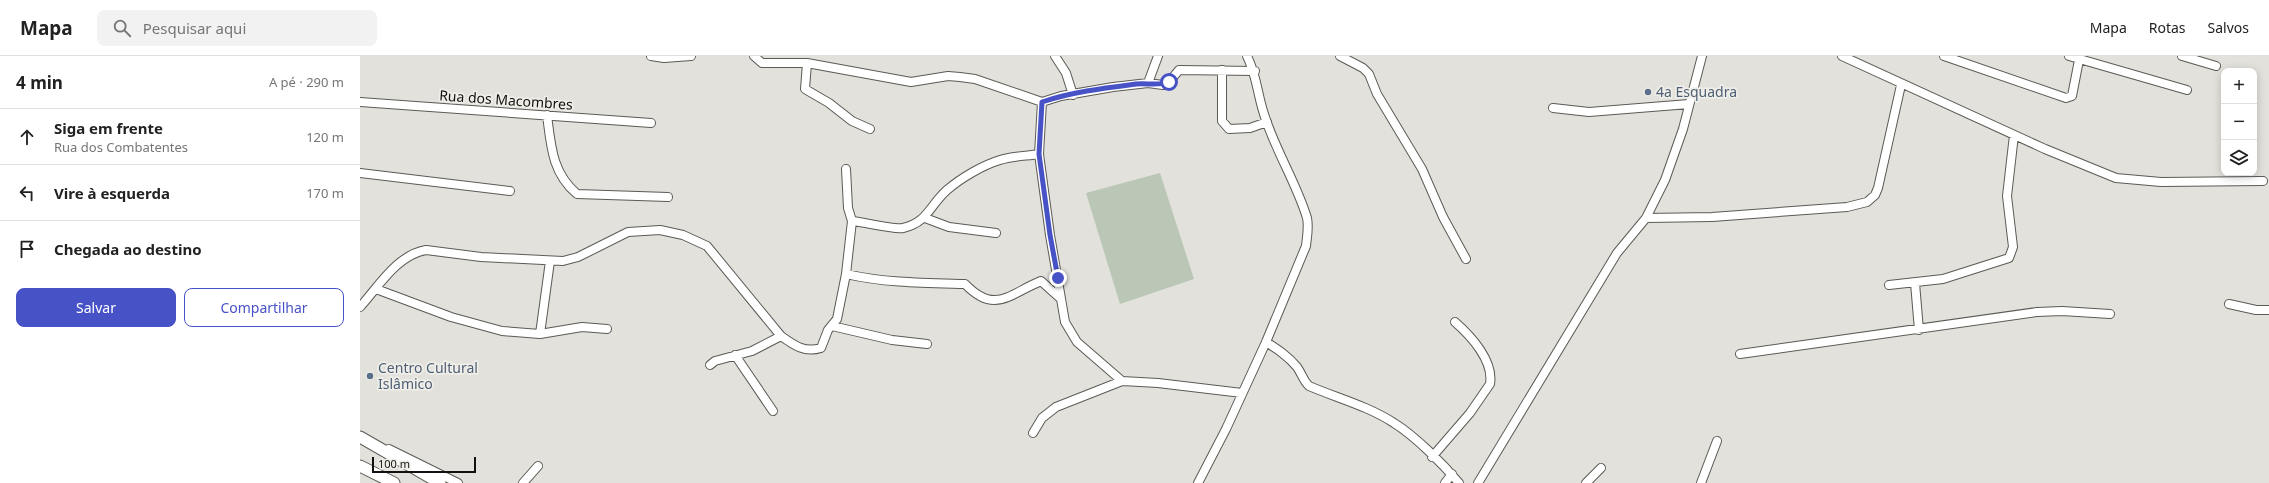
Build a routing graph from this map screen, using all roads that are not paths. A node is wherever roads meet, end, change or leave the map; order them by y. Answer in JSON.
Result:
{"nodes":[{"id":1,"x":651,"y":56,"type":"edge"},
{"id":2,"x":691,"y":56,"type":"edge"},
{"id":3,"x":754,"y":56,"type":"edge"},
{"id":4,"x":1055,"y":56,"type":"edge"},
{"id":5,"x":1158,"y":56,"type":"edge"},
{"id":6,"x":1247,"y":56,"type":"edge"},
{"id":7,"x":1340,"y":56,"type":"edge"},
{"id":8,"x":1702,"y":56,"type":"edge"},
{"id":9,"x":1842,"y":56,"type":"edge"},
{"id":10,"x":1944,"y":56,"type":"edge"},
{"id":11,"x":2069,"y":56,"type":"edge"},
{"id":12,"x":2182,"y":56,"type":"edge"},
{"id":13,"x":2079,"y":60,"type":"junction"},
{"id":14,"x":810,"y":61,"type":"edge"},
{"id":15,"x":2216,"y":66,"type":"dead end"},
{"id":16,"x":1222,"y":70,"type":"junction"},
{"id":17,"x":1255,"y":72,"type":"junction"},
{"id":18,"x":1148,"y":83,"type":"junction"},
{"id":19,"x":1902,"y":85,"type":"junction"},
{"id":20,"x":2187,"y":90,"type":"dead end"},
{"id":21,"x":1073,"y":95,"type":"junction"},
{"id":22,"x":360,"y":102,"type":"edge"},
{"id":23,"x":1042,"y":102,"type":"junction"},
{"id":24,"x":1689,"y":104,"type":"junction"},
{"id":25,"x":1554,"y":108,"type":"dead end"},
{"id":26,"x":547,"y":115,"type":"junction"},
{"id":27,"x":1267,"y":122,"type":"junction"},
{"id":28,"x":651,"y":123,"type":"dead end"},
{"id":29,"x":870,"y":129,"type":"dead end"},
{"id":30,"x":2014,"y":135,"type":"junction"},
{"id":31,"x":1039,"y":154,"type":"junction"},
{"id":32,"x":846,"y":169,"type":"dead end"},
{"id":33,"x":360,"y":173,"type":"edge"},
{"id":34,"x":2263,"y":181,"type":"dead end"},
{"id":35,"x":510,"y":191,"type":"dead end"},
{"id":36,"x":668,"y":197,"type":"dead end"},
{"id":37,"x":925,"y":218,"type":"junction"},
{"id":38,"x":1646,"y":218,"type":"junction"},
{"id":39,"x":852,"y":221,"type":"junction"},
{"id":40,"x":996,"y":233,"type":"dead end"},
{"id":41,"x":1466,"y":259,"type":"dead end"},
{"id":42,"x":550,"y":261,"type":"junction"},
{"id":43,"x":846,"y":274,"type":"junction"},
{"id":44,"x":1915,"y":283,"type":"junction"},
{"id":45,"x":1889,"y":285,"type":"dead end"},
{"id":46,"x":376,"y":289,"type":"junction"},
{"id":47,"x":1060,"y":298,"type":"junction"},
{"id":48,"x":2229,"y":304,"type":"dead end"},
{"id":49,"x":360,"y":307,"type":"edge"},
{"id":50,"x":2269,"y":310,"type":"edge"},
{"id":51,"x":2110,"y":314,"type":"dead end"},
{"id":52,"x":1455,"y":322,"type":"dead end"},
{"id":53,"x":832,"y":326,"type":"junction"},
{"id":54,"x":607,"y":329,"type":"dead end"},
{"id":55,"x":1919,"y":330,"type":"junction"},
{"id":56,"x":540,"y":334,"type":"junction"},
{"id":57,"x":781,"y":336,"type":"junction"},
{"id":58,"x":1266,"y":342,"type":"junction"},
{"id":59,"x":927,"y":344,"type":"dead end"},
{"id":60,"x":1740,"y":354,"type":"dead end"},
{"id":61,"x":735,"y":355,"type":"junction"},
{"id":62,"x":710,"y":365,"type":"dead end"},
{"id":63,"x":1122,"y":381,"type":"junction"},
{"id":64,"x":1242,"y":393,"type":"junction"},
{"id":65,"x":773,"y":411,"type":"dead end"},
{"id":66,"x":1033,"y":433,"type":"dead end"},
{"id":67,"x":360,"y":437,"type":"edge"},
{"id":68,"x":1717,"y":441,"type":"dead end"},
{"id":69,"x":373,"y":444,"type":"junction"},
{"id":70,"x":1432,"y":457,"type":"junction"},
{"id":71,"x":360,"y":466,"type":"edge"},
{"id":72,"x":538,"y":466,"type":"dead end"},
{"id":73,"x":1601,"y":468,"type":"dead end"},
{"id":74,"x":1452,"y":474,"type":"junction"},
{"id":75,"x":394,"y":483,"type":"edge"},
{"id":76,"x":440,"y":483,"type":"edge"},
{"id":77,"x":458,"y":483,"type":"edge"},
{"id":78,"x":523,"y":483,"type":"edge"},
{"id":79,"x":1198,"y":483,"type":"edge"},
{"id":80,"x":1445,"y":483,"type":"edge"},
{"id":81,"x":1459,"y":483,"type":"edge"},
{"id":82,"x":1478,"y":483,"type":"edge"},
{"id":83,"x":1586,"y":483,"type":"edge"},
{"id":84,"x":1701,"y":483,"type":"edge"}],
"edges":[{"from":1,"to":2,"type":"street"},
{"from":3,"to":14,"type":"street"},
{"from":4,"to":21,"type":"street"},
{"from":5,"to":18,"type":"street"},
{"from":6,"to":17,"type":"street"},
{"from":7,"to":41,"type":"street"},
{"from":8,"to":24,"type":"street"},
{"from":9,"to":19,"type":"street"},
{"from":10,"to":13,"type":"street"},
{"from":11,"to":13,"type":"street"},
{"from":12,"to":15,"type":"street"},
{"from":13,"to":20,"type":"street"},
{"from":14,"to":23,"type":"street"},
{"from":14,"to":29,"type":"street"},
{"from":16,"to":17,"type":"street"},
{"from":16,"to":18,"type":"street"},
{"from":16,"to":27,"type":"street"},
{"from":17,"to":27,"type":"street"},
{"from":18,"to":21,"type":"street"},
{"from":19,"to":30,"type":"street"},
{"from":19,"to":38,"type":"street"},
{"from":21,"to":23,"type":"street"},
{"from":22,"to":26,"type":"street","name":"Rua dos Macombres"},
{"from":23,"to":31,"type":"street"},
{"from":24,"to":25,"type":"street"},
{"from":24,"to":38,"type":"street"},
{"from":26,"to":28,"type":"street","name":"Rua dos Macombres"},
{"from":26,"to":36,"type":"street"},
{"from":27,"to":58,"type":"street"},
{"from":30,"to":34,"type":"street"},
{"from":30,"to":44,"type":"street"},
{"from":31,"to":37,"type":"street"},
{"from":31,"to":47,"type":"street"},
{"from":32,"to":39,"type":"street"},
{"from":33,"to":35,"type":"street"},
{"from":37,"to":39,"type":"street"},
{"from":37,"to":40,"type":"street"},
{"from":38,"to":82,"type":"street"},
{"from":39,"to":43,"type":"street"},
{"from":42,"to":46,"type":"street"},
{"from":42,"to":56,"type":"street"},
{"from":42,"to":57,"type":"street"},
{"from":43,"to":47,"type":"street"},
{"from":43,"to":53,"type":"street"},
{"from":44,"to":45,"type":"street"},
{"from":44,"to":55,"type":"street"},
{"from":46,"to":49,"type":"street"},
{"from":46,"to":56,"type":"street"},
{"from":47,"to":63,"type":"street"},
{"from":48,"to":50,"type":"street"},
{"from":51,"to":55,"type":"street"},
{"from":52,"to":70,"type":"street"},
{"from":53,"to":57,"type":"street"},
{"from":53,"to":59,"type":"street"},
{"from":54,"to":56,"type":"street"},
{"from":55,"to":60,"type":"street"},
{"from":57,"to":61,"type":"street"},
{"from":58,"to":64,"type":"street"},
{"from":58,"to":70,"type":"street"},
{"from":61,"to":62,"type":"street"},
{"from":61,"to":65,"type":"street"},
{"from":63,"to":64,"type":"street"},
{"from":63,"to":66,"type":"street"},
{"from":64,"to":79,"type":"street"},
{"from":67,"to":69,"type":"main road"},
{"from":68,"to":84,"type":"street"},
{"from":69,"to":76,"type":"main road"},
{"from":69,"to":77,"type":"street"},
{"from":70,"to":74,"type":"street"},
{"from":71,"to":75,"type":"main road"},
{"from":72,"to":78,"type":"street"},
{"from":73,"to":83,"type":"street"},
{"from":74,"to":80,"type":"street"},
{"from":74,"to":81,"type":"street"}]}
